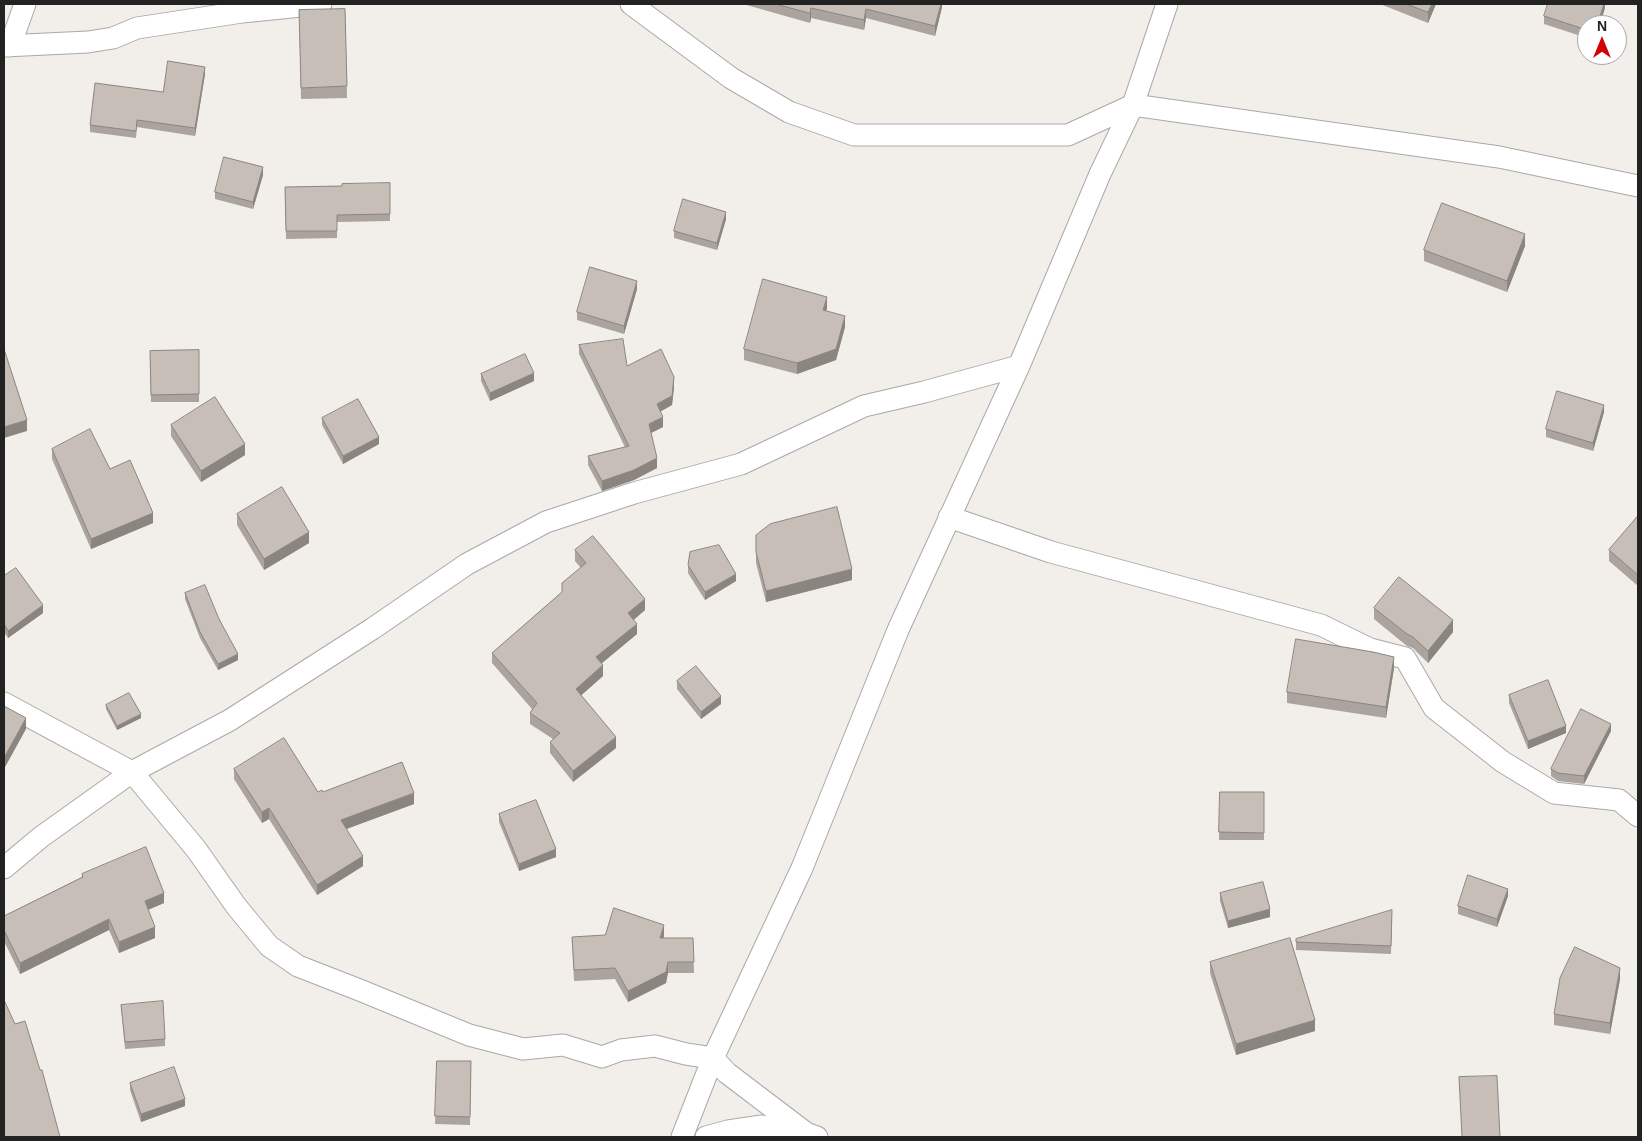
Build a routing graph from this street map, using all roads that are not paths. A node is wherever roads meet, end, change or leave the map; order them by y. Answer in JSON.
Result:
{"nodes":[{"id":1,"x":25,"y":4,"type":"edge"},
{"id":2,"x":321,"y":4,"type":"edge"},
{"id":3,"x":630,"y":4,"type":"edge"},
{"id":4,"x":1167,"y":4,"type":"edge"},
{"id":5,"x":7,"y":46,"type":"edge"},
{"id":6,"x":1133,"y":104,"type":"junction"},
{"id":7,"x":1638,"y":186,"type":"edge"},
{"id":8,"x":1019,"y":366,"type":"junction"},
{"id":9,"x":949,"y":517,"type":"junction"},
{"id":10,"x":4,"y":703,"type":"edge"},
{"id":11,"x":132,"y":772,"type":"junction"},
{"id":12,"x":1638,"y":816,"type":"edge"},
{"id":13,"x":4,"y":868,"type":"edge"},
{"id":14,"x":713,"y":1058,"type":"junction"},
{"id":15,"x":811,"y":1135,"type":"edge"},
{"id":16,"x":682,"y":1137,"type":"edge"},
{"id":17,"x":706,"y":1137,"type":"edge"}],
"edges":[{"from":1,"to":5,"type":"street"},
{"from":2,"to":5,"type":"street"},
{"from":3,"to":6,"type":"street"},
{"from":4,"to":6,"type":"street"},
{"from":6,"to":7,"type":"street"},
{"from":6,"to":8,"type":"street"},
{"from":8,"to":9,"type":"street"},
{"from":8,"to":11,"type":"street"},
{"from":9,"to":12,"type":"street"},
{"from":9,"to":14,"type":"street"},
{"from":10,"to":11,"type":"street"},
{"from":11,"to":13,"type":"street"},
{"from":11,"to":14,"type":"street"},
{"from":14,"to":15,"type":"street"},
{"from":14,"to":16,"type":"street"},
{"from":15,"to":17,"type":"street"}]}
